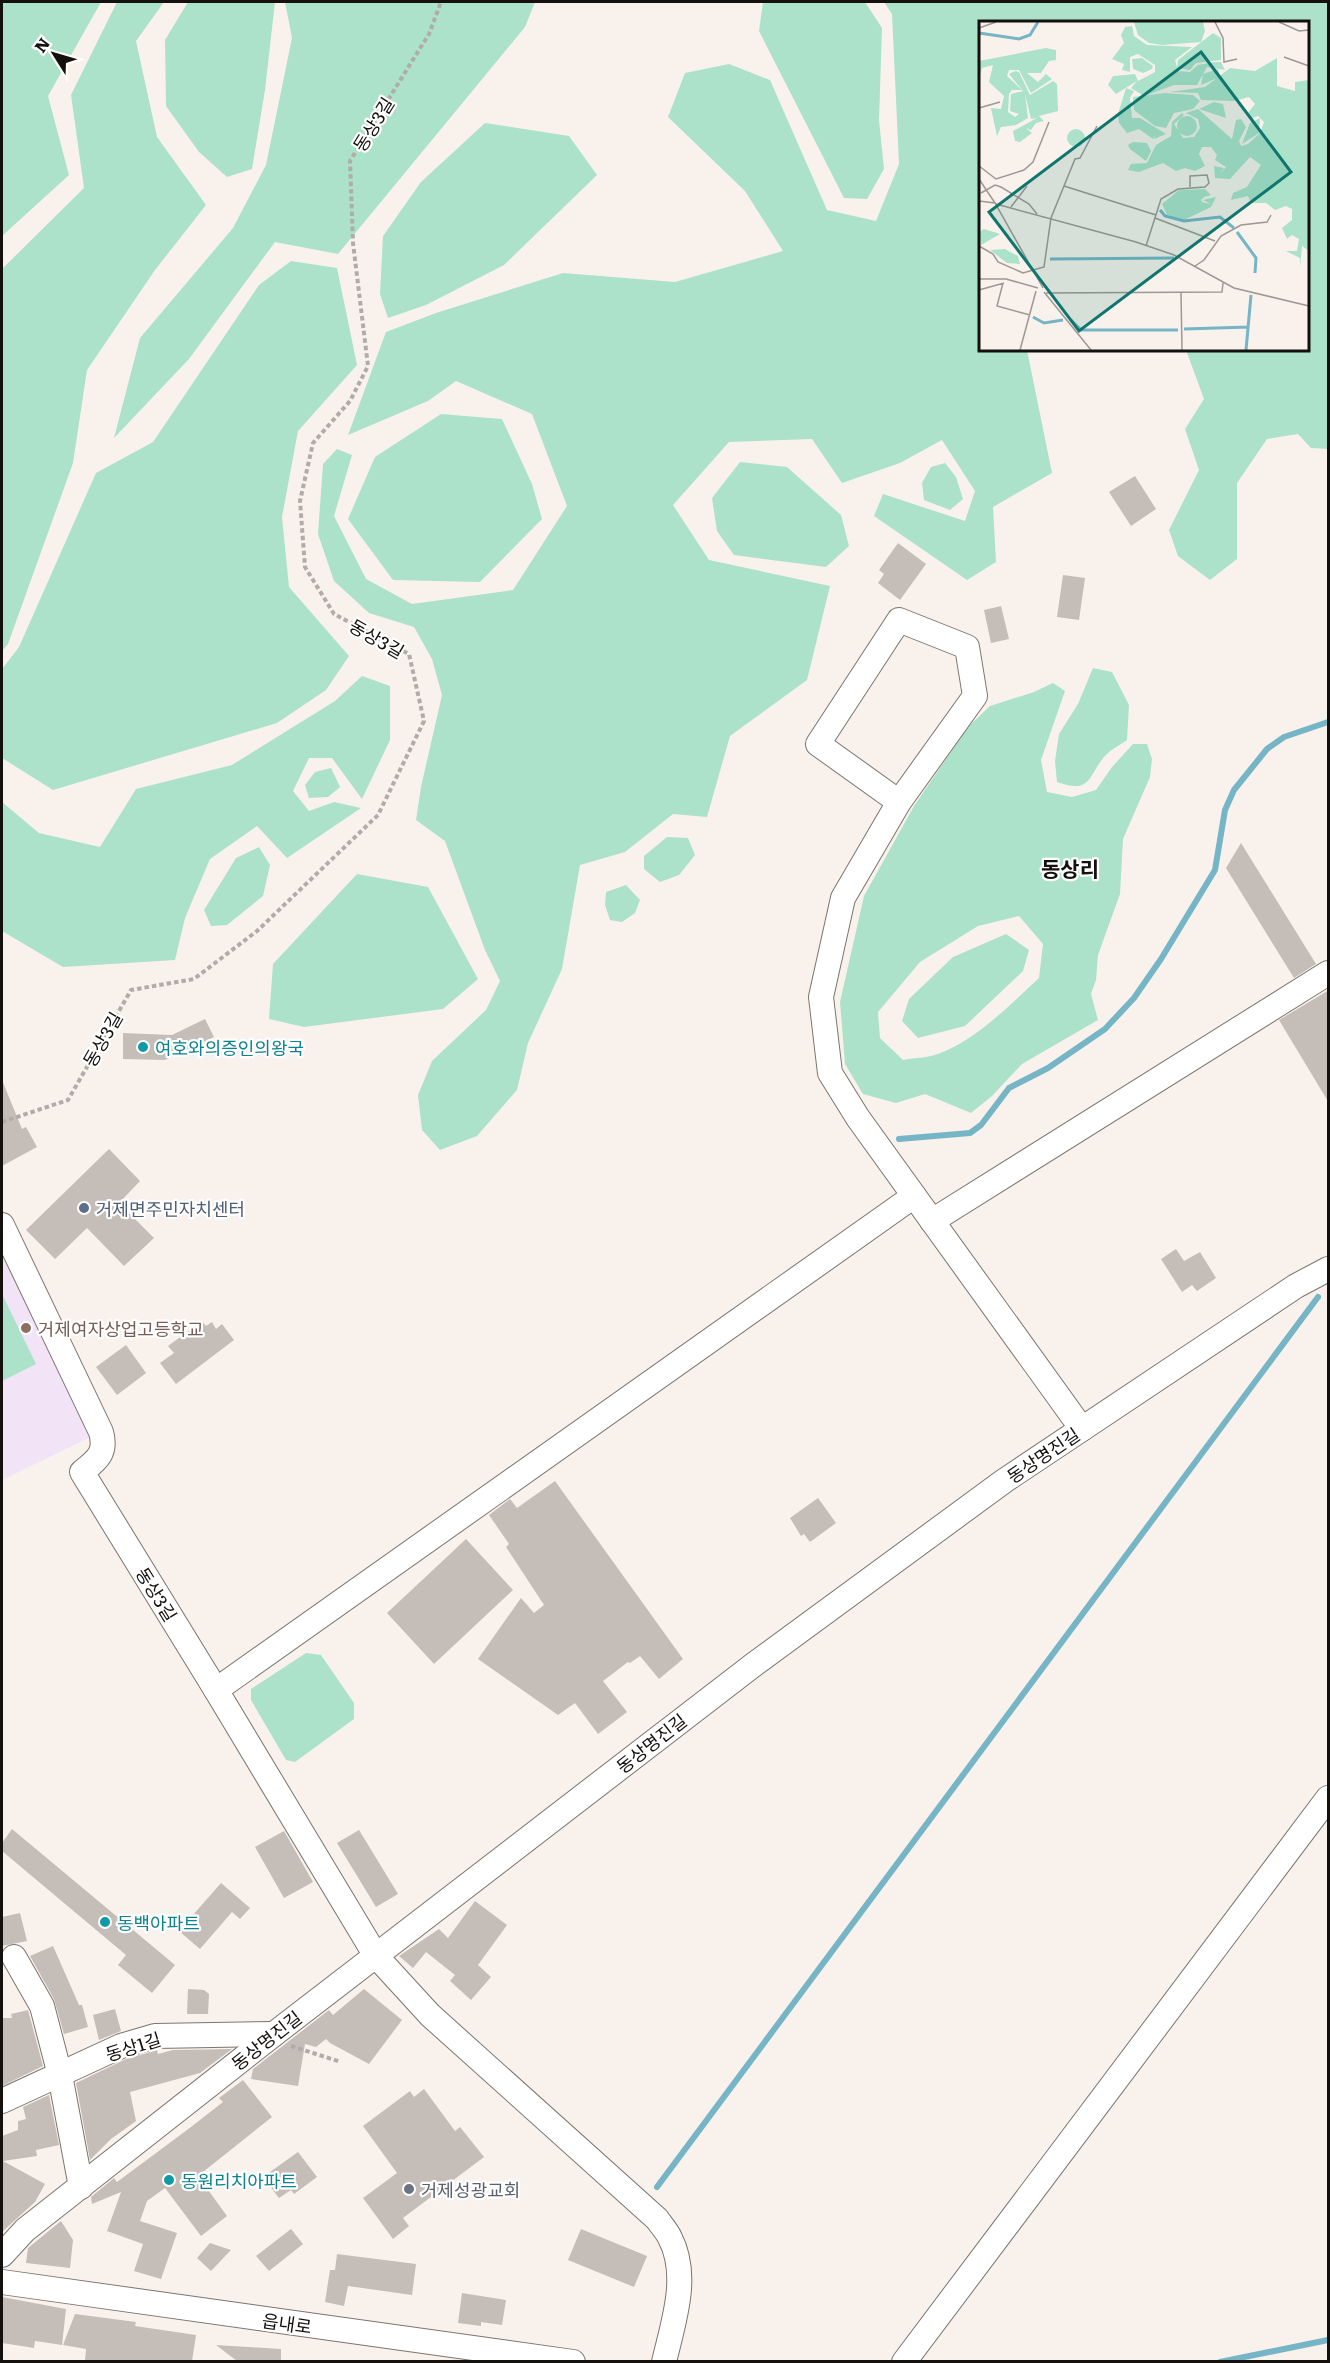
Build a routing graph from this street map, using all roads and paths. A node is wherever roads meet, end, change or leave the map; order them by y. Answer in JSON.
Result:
{"nodes":[{"id":1,"x":441,"y":2,"type":"edge"},
{"id":2,"x":899,"y":802,"type":"junction"},
{"id":3,"x":1329,"y":973,"type":"edge"},
{"id":4,"x":2,"y":1122,"type":"edge"},
{"id":5,"x":914,"y":1196,"type":"junction"},
{"id":6,"x":932,"y":1221,"type":"junction"},
{"id":7,"x":2,"y":1225,"type":"edge"},
{"id":8,"x":1329,"y":1269,"type":"edge"},
{"id":9,"x":1082,"y":1429,"type":"junction"},
{"id":10,"x":216,"y":1690,"type":"junction"},
{"id":11,"x":1329,"y":1798,"type":"edge"},
{"id":12,"x":376,"y":1956,"type":"junction"},
{"id":13,"x":14,"y":1957,"type":"dead end"},
{"id":14,"x":271,"y":2036,"type":"junction"},
{"id":15,"x":341,"y":2062,"type":"dead end"},
{"id":16,"x":60,"y":2075,"type":"junction"},
{"id":17,"x":2,"y":2101,"type":"edge"},
{"id":18,"x":81,"y":2187,"type":"junction"},
{"id":19,"x":2,"y":2255,"type":"edge"},
{"id":20,"x":2,"y":2282,"type":"edge"},
{"id":21,"x":573,"y":2361,"type":"edge"},
{"id":22,"x":664,"y":2361,"type":"edge"},
{"id":23,"x":904,"y":2361,"type":"edge"}],
"edges":[{"from":1,"to":4,"type":"path","name":"동상3길"},
{"from":2,"to":2,"type":"street"},
{"from":2,"to":5,"type":"street"},
{"from":3,"to":6,"type":"street"},
{"from":5,"to":6,"type":"street"},
{"from":5,"to":10,"type":"street"},
{"from":6,"to":9,"type":"street"},
{"from":7,"to":10,"type":"street","name":"동상3길"},
{"from":8,"to":9,"type":"street","name":"동상명진길"},
{"from":9,"to":12,"type":"street","name":"동상명진길"},
{"from":10,"to":12,"type":"street","name":"동상3길"},
{"from":11,"to":23,"type":"street"},
{"from":12,"to":14,"type":"street","name":"동상명진길"},
{"from":12,"to":22,"type":"street","name":"동상3길"},
{"from":13,"to":16,"type":"street"},
{"from":14,"to":15,"type":"path"},
{"from":14,"to":16,"type":"street","name":"동상1길"},
{"from":14,"to":18,"type":"street","name":"동상명진길"},
{"from":16,"to":17,"type":"street","name":"동상1길"},
{"from":16,"to":18,"type":"street"},
{"from":18,"to":19,"type":"street","name":"동상명진길"},
{"from":20,"to":21,"type":"street","name":"읍내로"}]}
